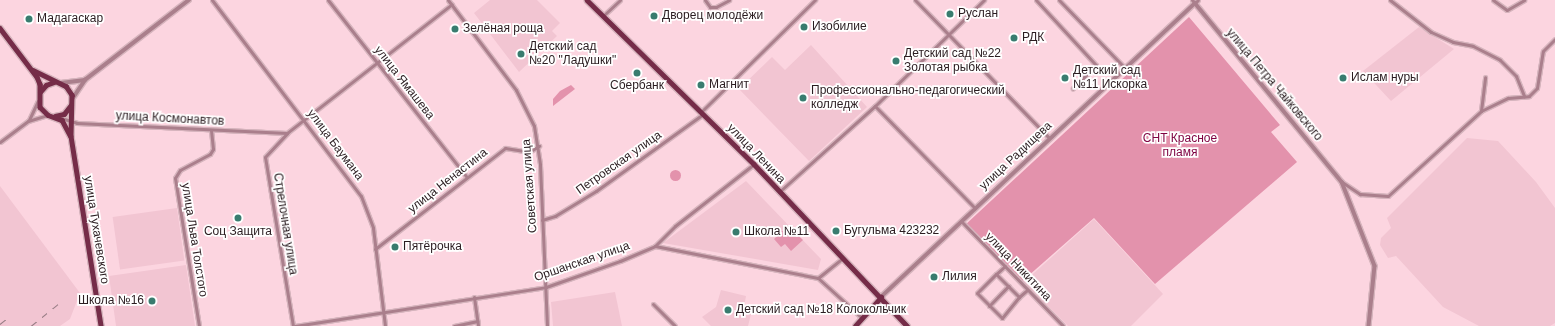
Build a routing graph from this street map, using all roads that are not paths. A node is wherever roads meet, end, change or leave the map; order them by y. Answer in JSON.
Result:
{"nodes":[{"id":1,"x":189,"y":0,"type":"edge"},
{"id":2,"x":212,"y":0,"type":"edge"},
{"id":3,"x":328,"y":0,"type":"edge"},
{"id":4,"x":448,"y":0,"type":"edge"},
{"id":5,"x":587,"y":0,"type":"edge"},
{"id":6,"x":620,"y":0,"type":"edge"},
{"id":7,"x":705,"y":0,"type":"edge"},
{"id":8,"x":729,"y":0,"type":"edge"},
{"id":9,"x":815,"y":0,"type":"edge"},
{"id":10,"x":915,"y":0,"type":"edge"},
{"id":11,"x":984,"y":0,"type":"edge"},
{"id":12,"x":1036,"y":0,"type":"edge"},
{"id":13,"x":1059,"y":0,"type":"edge"},
{"id":14,"x":1390,"y":0,"type":"edge"},
{"id":15,"x":1493,"y":0,"type":"edge"},
{"id":16,"x":1524,"y":0,"type":"edge"},
{"id":17,"x":1195,"y":1,"type":"edge"},
{"id":18,"x":452,"y":4,"type":"junction"},
{"id":19,"x":604,"y":15,"type":"junction"},
{"id":20,"x":0,"y":28,"type":"edge"},
{"id":21,"x":949,"y":35,"type":"junction"},
{"id":22,"x":1555,"y":39,"type":"edge"},
{"id":23,"x":377,"y":64,"type":"junction"},
{"id":24,"x":1124,"y":67,"type":"junction"},
{"id":25,"x":33,"y":70,"type":"junction"},
{"id":26,"x":1485,"y":77,"type":"dead end"},
{"id":27,"x":85,"y":80,"type":"junction"},
{"id":28,"x":60,"y":83,"type":"junction"},
{"id":29,"x":1073,"y":88,"type":"dead end"},
{"id":30,"x":39,"y":94,"type":"junction"},
{"id":31,"x":1524,"y":96,"type":"junction"},
{"id":32,"x":38,"y":101,"type":"junction"},
{"id":33,"x":72,"y":103,"type":"junction"},
{"id":34,"x":875,"y":106,"type":"junction"},
{"id":35,"x":1481,"y":111,"type":"junction"},
{"id":36,"x":702,"y":113,"type":"junction"},
{"id":37,"x":48,"y":115,"type":"junction"},
{"id":38,"x":54,"y":116,"type":"junction"},
{"id":39,"x":71,"y":120,"type":"junction"},
{"id":40,"x":305,"y":120,"type":"junction"},
{"id":41,"x":28,"y":121,"type":"junction"},
{"id":42,"x":211,"y":130,"type":"junction"},
{"id":43,"x":287,"y":133,"type":"junction"},
{"id":44,"x":71,"y":136,"type":"junction"},
{"id":45,"x":1049,"y":138,"type":"junction"},
{"id":46,"x":0,"y":142,"type":"edge"},
{"id":47,"x":539,"y":146,"type":"junction"},
{"id":48,"x":754,"y":164,"type":"junction"},
{"id":49,"x":467,"y":177,"type":"junction"},
{"id":50,"x":1342,"y":182,"type":"junction"},
{"id":51,"x":778,"y":192,"type":"junction"},
{"id":52,"x":975,"y":208,"type":"junction"},
{"id":53,"x":542,"y":220,"type":"junction"},
{"id":54,"x":961,"y":221,"type":"junction"},
{"id":55,"x":655,"y":246,"type":"junction"},
{"id":56,"x":375,"y":249,"type":"junction"},
{"id":57,"x":843,"y":258,"type":"junction"},
{"id":58,"x":1005,"y":266,"type":"junction"},
{"id":59,"x":996,"y":274,"type":"junction"},
{"id":60,"x":818,"y":278,"type":"junction"},
{"id":61,"x":1008,"y":286,"type":"junction"},
{"id":62,"x":546,"y":287,"type":"junction"},
{"id":63,"x":1027,"y":290,"type":"junction"},
{"id":64,"x":474,"y":297,"type":"junction"},
{"id":65,"x":880,"y":297,"type":"junction"},
{"id":66,"x":1019,"y":298,"type":"junction"},
{"id":67,"x":653,"y":304,"type":"dead end"},
{"id":68,"x":989,"y":306,"type":"junction"},
{"id":69,"x":383,"y":310,"type":"junction"},
{"id":70,"x":862,"y":318,"type":"junction"},
{"id":71,"x":478,"y":322,"type":"junction"},
{"id":72,"x":101,"y":326,"type":"edge"},
{"id":73,"x":199,"y":326,"type":"edge"},
{"id":74,"x":294,"y":326,"type":"edge"},
{"id":75,"x":386,"y":326,"type":"edge"},
{"id":76,"x":454,"y":326,"type":"edge"},
{"id":77,"x":478,"y":326,"type":"edge"},
{"id":78,"x":547,"y":326,"type":"edge"},
{"id":79,"x":675,"y":326,"type":"edge"},
{"id":80,"x":855,"y":326,"type":"edge"},
{"id":81,"x":907,"y":326,"type":"edge"},
{"id":82,"x":1063,"y":326,"type":"edge"},
{"id":83,"x":1369,"y":326,"type":"edge"}],
"edges":[{"from":1,"to":27,"type":"street"},
{"from":2,"to":40,"type":"street","name":"улица Баумана"},
{"from":3,"to":23,"type":"street","name":"улица Ямашева"},
{"from":4,"to":18,"type":"street","name":"Советская улица"},
{"from":5,"to":19,"type":"main road","name":"улица Ленина"},
{"from":6,"to":19,"type":"street"},
{"from":7,"to":8,"type":"street"},
{"from":9,"to":36,"type":"street","name":"Петровская улица"},
{"from":10,"to":21,"type":"street"},
{"from":11,"to":21,"type":"street"},
{"from":12,"to":29,"type":"street"},
{"from":13,"to":24,"type":"street"},
{"from":14,"to":31,"type":"street"},
{"from":15,"to":16,"type":"street"},
{"from":17,"to":24,"type":"street","name":"улица Радищева"},
{"from":17,"to":50,"type":"street","name":"улица Петра Чайковского"},
{"from":18,"to":23,"type":"street"},
{"from":18,"to":47,"type":"street","name":"Советская улица"},
{"from":19,"to":36,"type":"main road","name":"улица Ленина"},
{"from":20,"to":25,"type":"main road"},
{"from":21,"to":34,"type":"street"},
{"from":21,"to":45,"type":"street"},
{"from":22,"to":31,"type":"street"},
{"from":23,"to":40,"type":"street"},
{"from":23,"to":49,"type":"street","name":"улица Ямашева"},
{"from":24,"to":45,"type":"street","name":"улица Радищева"},
{"from":25,"to":28,"type":"main road"},
{"from":25,"to":30,"type":"main road"},
{"from":26,"to":35,"type":"street"},
{"from":27,"to":28,"type":"street"},
{"from":27,"to":33,"type":"street"},
{"from":28,"to":30,"type":"main road"},
{"from":28,"to":33,"type":"main road"},
{"from":30,"to":32,"type":"main road"},
{"from":31,"to":35,"type":"street","name":"улица Петра Чайковского"},
{"from":32,"to":37,"type":"main road"},
{"from":32,"to":41,"type":"street"},
{"from":33,"to":38,"type":"main road"},
{"from":33,"to":39,"type":"main road","name":"улица Тухачевского"},
{"from":34,"to":51,"type":"street"},
{"from":34,"to":52,"type":"street"},
{"from":35,"to":50,"type":"street","name":"улица Петра Чайковского"},
{"from":36,"to":48,"type":"main road","name":"улица Ленина"},
{"from":36,"to":53,"type":"street","name":"Петровская улица"},
{"from":37,"to":38,"type":"main road"},
{"from":37,"to":41,"type":"street"},
{"from":38,"to":39,"type":"street","name":"улица Космонавтов"},
{"from":38,"to":44,"type":"main road"},
{"from":39,"to":42,"type":"street","name":"улица Космонавтов"},
{"from":39,"to":44,"type":"main road","name":"улица Тухачевского"},
{"from":40,"to":43,"type":"street"},
{"from":40,"to":56,"type":"street","name":"улица Баумана"},
{"from":41,"to":46,"type":"street"},
{"from":42,"to":43,"type":"street","name":"улица Космонавтов"},
{"from":42,"to":73,"type":"street","name":"улица Льва Толстого"},
{"from":43,"to":74,"type":"street","name":"Стрелочная улица"},
{"from":44,"to":72,"type":"main road","name":"улица Тухачевского"},
{"from":45,"to":52,"type":"street","name":"улица Радищева"},
{"from":47,"to":49,"type":"street","name":"улица Ненастина"},
{"from":47,"to":53,"type":"street","name":"Советская улица"},
{"from":48,"to":51,"type":"main road","name":"улица Ленина"},
{"from":48,"to":55,"type":"street"},
{"from":49,"to":56,"type":"street","name":"улица Ненастина"},
{"from":50,"to":83,"type":"street","name":"улица Петра Чайковского"},
{"from":51,"to":57,"type":"main road","name":"улица Ленина"},
{"from":52,"to":54,"type":"street","name":"улица Радищева"},
{"from":53,"to":62,"type":"street","name":"Советская улица"},
{"from":54,"to":58,"type":"street","name":"улица Никитина"},
{"from":54,"to":65,"type":"street","name":"улица Радищева"},
{"from":55,"to":60,"type":"street"},
{"from":55,"to":62,"type":"street","name":"Оршанская улица"},
{"from":56,"to":69,"type":"street","name":"улица Баумана"},
{"from":57,"to":60,"type":"street"},
{"from":57,"to":65,"type":"main road","name":"улица Ленина"},
{"from":58,"to":59,"type":"street"},
{"from":58,"to":63,"type":"street","name":"улица Никитина"},
{"from":59,"to":61,"type":"street"},
{"from":59,"to":68,"type":"street"},
{"from":60,"to":70,"type":"street"},
{"from":61,"to":66,"type":"street"},
{"from":61,"to":68,"type":"street"},
{"from":62,"to":64,"type":"street","name":"Оршанская улица"},
{"from":62,"to":78,"type":"street","name":"Советская улица"},
{"from":63,"to":66,"type":"street"},
{"from":63,"to":82,"type":"street","name":"улица Никитина"},
{"from":64,"to":69,"type":"street","name":"Оршанская улица"},
{"from":64,"to":71,"type":"street"},
{"from":65,"to":70,"type":"main road","name":"улица Радищева"},
{"from":65,"to":81,"type":"main road","name":"улица Ленина"},
{"from":66,"to":68,"type":"street"},
{"from":67,"to":79,"type":"street"},
{"from":69,"to":74,"type":"street","name":"Оршанская улица"},
{"from":69,"to":75,"type":"street","name":"улица Баумана"},
{"from":70,"to":80,"type":"main road","name":"улица Радищева"},
{"from":71,"to":76,"type":"street"},
{"from":71,"to":77,"type":"street"}]}
